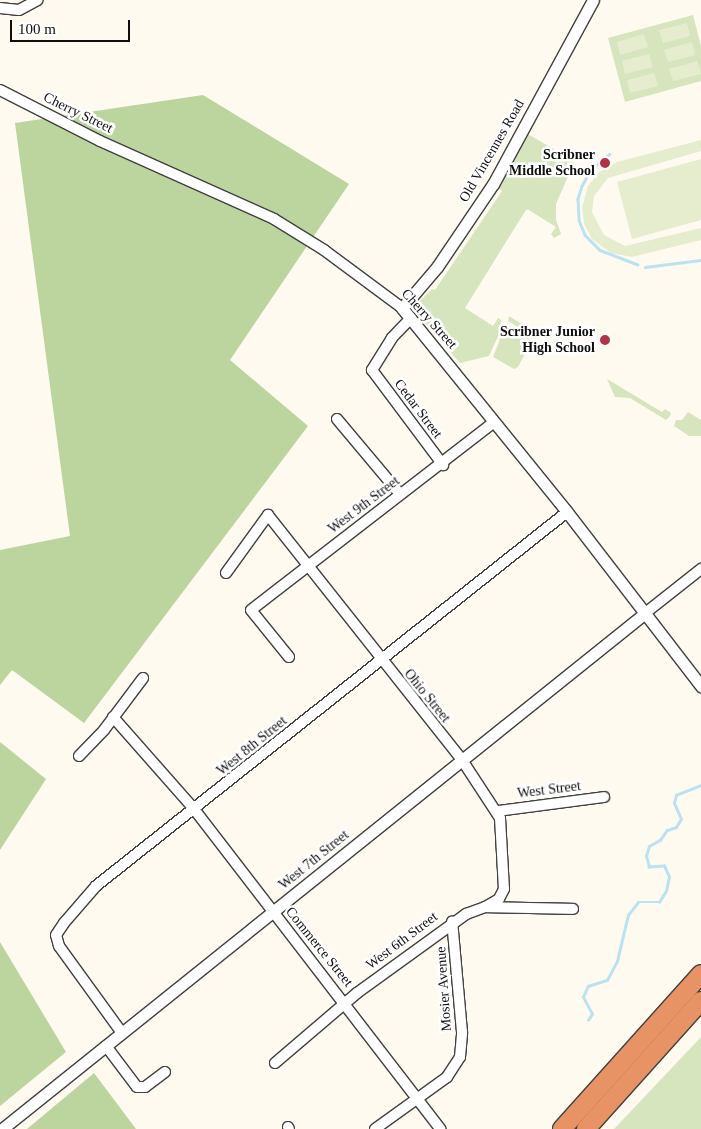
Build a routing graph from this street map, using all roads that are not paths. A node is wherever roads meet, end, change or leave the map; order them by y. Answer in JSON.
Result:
{"nodes":[{"id":1,"x":38,"y":0,"type":"edge"},
{"id":2,"x":594,"y":0,"type":"edge"},
{"id":3,"x":0,"y":8,"type":"edge"},
{"id":4,"x":0,"y":90,"type":"edge"},
{"id":5,"x":402,"y":308,"type":"junction"},
{"id":6,"x":411,"y":318,"type":"junction"},
{"id":7,"x":337,"y":419,"type":"dead end"},
{"id":8,"x":494,"y":422,"type":"junction"},
{"id":9,"x":443,"y":465,"type":"junction"},
{"id":10,"x":400,"y":494,"type":"junction"},
{"id":11,"x":567,"y":512,"type":"junction"},
{"id":12,"x":308,"y":566,"type":"junction"},
{"id":13,"x":701,"y":569,"type":"edge"},
{"id":14,"x":226,"y":573,"type":"dead end"},
{"id":15,"x":644,"y":614,"type":"junction"},
{"id":16,"x":289,"y":657,"type":"dead end"},
{"id":17,"x":381,"y":660,"type":"junction"},
{"id":18,"x":143,"y":678,"type":"dead end"},
{"id":19,"x":701,"y":686,"type":"edge"},
{"id":20,"x":113,"y":717,"type":"junction"},
{"id":21,"x":79,"y":756,"type":"dead end"},
{"id":22,"x":462,"y":760,"type":"junction"},
{"id":23,"x":604,"y":797,"type":"dead end"},
{"id":24,"x":194,"y":809,"type":"junction"},
{"id":25,"x":498,"y":811,"type":"junction"},
{"id":26,"x":485,"y":907,"type":"junction"},
{"id":27,"x":573,"y":909,"type":"dead end"},
{"id":28,"x":273,"y":912,"type":"junction"},
{"id":29,"x":452,"y":921,"type":"junction"},
{"id":30,"x":701,"y":974,"type":"edge"},
{"id":31,"x":701,"y":1001,"type":"edge"},
{"id":32,"x":346,"y":1002,"type":"junction"},
{"id":33,"x":122,"y":1033,"type":"junction"},
{"id":34,"x":106,"y":1046,"type":"junction"},
{"id":35,"x":275,"y":1063,"type":"dead end"},
{"id":36,"x":165,"y":1072,"type":"dead end"},
{"id":37,"x":418,"y":1098,"type":"junction"},
{"id":38,"x":2,"y":1129,"type":"edge"},
{"id":39,"x":375,"y":1129,"type":"edge"},
{"id":40,"x":440,"y":1129,"type":"edge"},
{"id":41,"x":562,"y":1129,"type":"edge"},
{"id":42,"x":586,"y":1129,"type":"edge"}],
"edges":[{"from":1,"to":3,"type":"street"},
{"from":2,"to":5,"type":"street","name":"Old Vincennes Road"},
{"from":4,"to":5,"type":"street","name":"Cherry Street"},
{"from":5,"to":6,"type":"street","name":"Cherry Street"},
{"from":6,"to":8,"type":"street","name":"Cherry Street"},
{"from":6,"to":9,"type":"street","name":"Cedar Street"},
{"from":7,"to":10,"type":"street"},
{"from":8,"to":9,"type":"street","name":"West 9th Street"},
{"from":8,"to":11,"type":"street","name":"Cherry Street"},
{"from":9,"to":10,"type":"street","name":"West 9th Street"},
{"from":10,"to":12,"type":"street","name":"West 9th Street"},
{"from":11,"to":15,"type":"street","name":"Cherry Street"},
{"from":11,"to":17,"type":"street","name":"West 8th Street"},
{"from":12,"to":14,"type":"street","name":"Ohio Street"},
{"from":12,"to":16,"type":"street","name":"West 9th Street"},
{"from":12,"to":17,"type":"street","name":"Ohio Street"},
{"from":13,"to":15,"type":"street"},
{"from":15,"to":19,"type":"street","name":"Cherry Street"},
{"from":15,"to":22,"type":"street","name":"West 7th Street"},
{"from":17,"to":22,"type":"street","name":"Ohio Street"},
{"from":17,"to":24,"type":"street","name":"West 8th Street"},
{"from":18,"to":20,"type":"street"},
{"from":20,"to":21,"type":"street"},
{"from":20,"to":24,"type":"street","name":"Commerce Street"},
{"from":22,"to":25,"type":"street","name":"Ohio Street"},
{"from":22,"to":28,"type":"street","name":"West 7th Street"},
{"from":23,"to":25,"type":"street","name":"West Street"},
{"from":24,"to":28,"type":"street","name":"Commerce Street"},
{"from":24,"to":33,"type":"street","name":"West 8th Street"},
{"from":25,"to":26,"type":"street"},
{"from":26,"to":27,"type":"street","name":"West 6th Street"},
{"from":26,"to":29,"type":"street","name":"West 6th Street"},
{"from":28,"to":32,"type":"street","name":"Commerce Street"},
{"from":28,"to":33,"type":"street","name":"West 7th Street"},
{"from":29,"to":32,"type":"street","name":"West 6th Street"},
{"from":29,"to":37,"type":"street","name":"Mosier Avenue"},
{"from":30,"to":41,"type":"highway"},
{"from":31,"to":42,"type":"highway"},
{"from":32,"to":35,"type":"street","name":"West 6th Street"},
{"from":32,"to":37,"type":"street","name":"Commerce Street"},
{"from":33,"to":34,"type":"street","name":"West 7th Street"},
{"from":34,"to":36,"type":"street"},
{"from":34,"to":38,"type":"street","name":"West 7th Street"},
{"from":37,"to":39,"type":"street"},
{"from":37,"to":40,"type":"street","name":"Commerce Street"}]}
